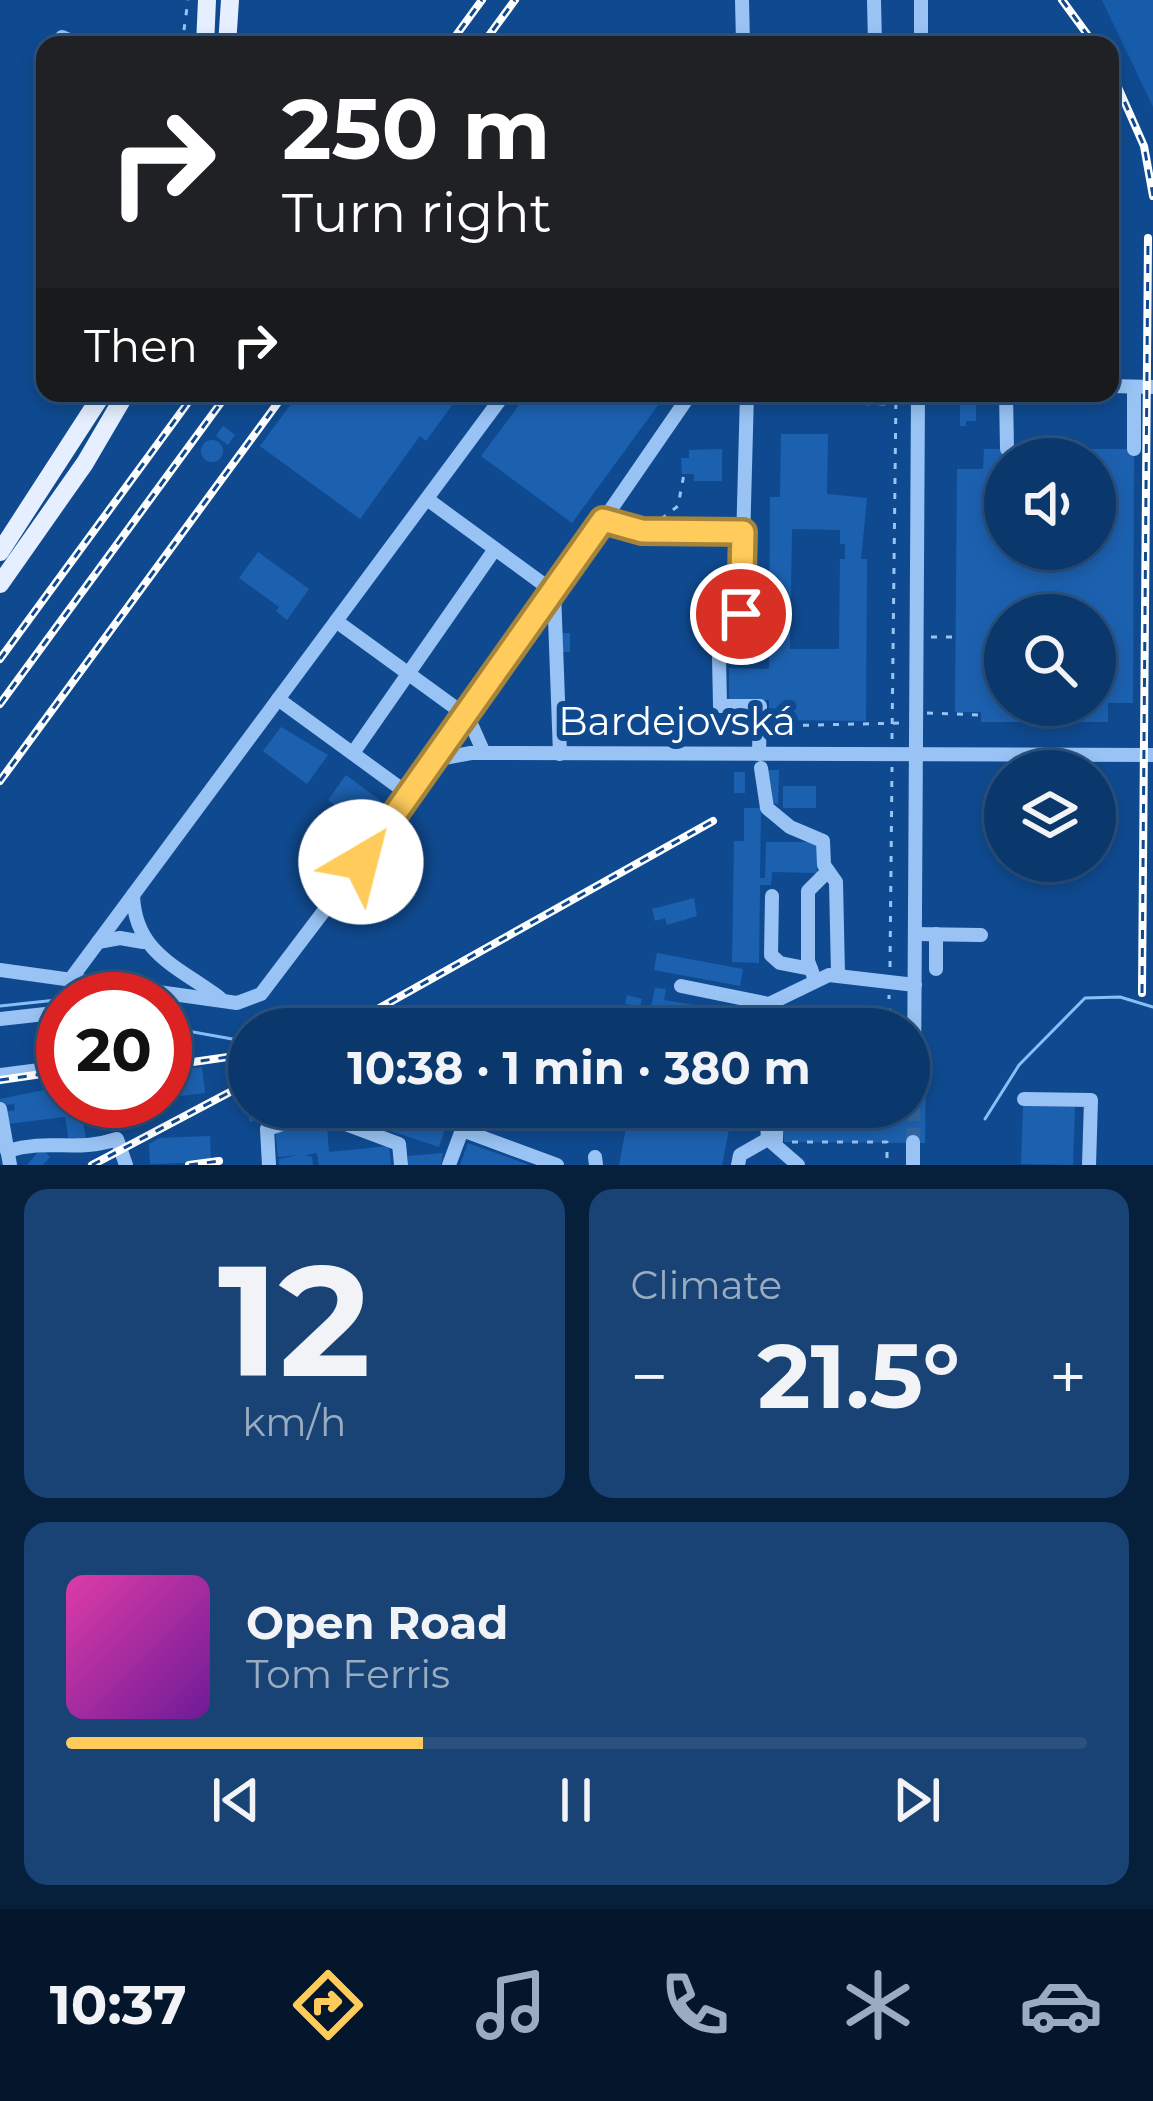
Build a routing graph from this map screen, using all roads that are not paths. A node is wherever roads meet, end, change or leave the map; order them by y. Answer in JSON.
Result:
{"nodes":[{"id":1,"x":207,"y":0,"type":"edge"},
{"id":2,"x":230,"y":0,"type":"edge"},
{"id":3,"x":742,"y":0,"type":"edge"},
{"id":4,"x":874,"y":0,"type":"edge"},
{"id":5,"x":921,"y":0,"type":"edge"},
{"id":6,"x":204,"y":36,"type":"edge"},
{"id":7,"x":228,"y":36,"type":"edge"},
{"id":8,"x":742,"y":36,"type":"edge"},
{"id":9,"x":875,"y":36,"type":"edge"},
{"id":10,"x":921,"y":36,"type":"edge"},
{"id":11,"x":1119,"y":386,"type":"edge"},
{"id":12,"x":1134,"y":387,"type":"junction"},
{"id":13,"x":1153,"y":387,"type":"edge"},
{"id":14,"x":97,"y":402,"type":"edge"},
{"id":15,"x":121,"y":402,"type":"edge"},
{"id":16,"x":498,"y":402,"type":"edge"},
{"id":17,"x":685,"y":402,"type":"edge"},
{"id":18,"x":747,"y":402,"type":"edge"},
{"id":19,"x":918,"y":402,"type":"edge"},
{"id":20,"x":1006,"y":402,"type":"edge"},
{"id":21,"x":1007,"y":438,"type":"edge"},
{"id":22,"x":1134,"y":449,"type":"dead end"},
{"id":23,"x":427,"y":499,"type":"junction"},
{"id":24,"x":603,"y":520,"type":"junction"},
{"id":25,"x":743,"y":532,"type":"junction"},
{"id":26,"x":495,"y":549,"type":"junction"},
{"id":27,"x":0,"y":552,"type":"edge"},
{"id":28,"x":0,"y":584,"type":"edge"},
{"id":29,"x":554,"y":592,"type":"junction"},
{"id":30,"x":336,"y":621,"type":"junction"},
{"id":31,"x":409,"y":674,"type":"junction"},
{"id":32,"x":278,"y":699,"type":"junction"},
{"id":33,"x":468,"y":716,"type":"junction"},
{"id":34,"x":353,"y":753,"type":"junction"},
{"id":35,"x":484,"y":753,"type":"junction"},
{"id":36,"x":560,"y":754,"type":"junction"},
{"id":37,"x":914,"y":755,"type":"junction"},
{"id":38,"x":1153,"y":755,"type":"edge"},
{"id":39,"x":439,"y":759,"type":"junction"},
{"id":40,"x":760,"y":761,"type":"junction"},
{"id":41,"x":411,"y":796,"type":"junction"},
{"id":42,"x":828,"y":872,"type":"junction"},
{"id":43,"x":133,"y":895,"type":"junction"},
{"id":44,"x":772,"y":896,"type":"dead end"},
{"id":45,"x":915,"y":934,"type":"junction"},
{"id":46,"x":936,"y":934,"type":"junction"},
{"id":47,"x":981,"y":935,"type":"dead end"},
{"id":48,"x":98,"y":942,"type":"junction"},
{"id":49,"x":143,"y":942,"type":"junction"},
{"id":50,"x":936,"y":969,"type":"dead end"},
{"id":51,"x":0,"y":970,"type":"edge"},
{"id":52,"x":76,"y":972,"type":"edge"},
{"id":53,"x":813,"y":974,"type":"junction"},
{"id":54,"x":838,"y":974,"type":"junction"},
{"id":55,"x":36,"y":975,"type":"edge"},
{"id":56,"x":915,"y":985,"type":"junction"},
{"id":57,"x":680,"y":986,"type":"dead end"},
{"id":58,"x":192,"y":997,"type":"edge"},
{"id":59,"x":225,"y":1001,"type":"junction"},
{"id":60,"x":763,"y":1003,"type":"junction"},
{"id":61,"x":763,"y":1008,"type":"edge"},
{"id":62,"x":915,"y":1008,"type":"edge"},
{"id":63,"x":36,"y":1015,"type":"edge"},
{"id":64,"x":0,"y":1018,"type":"edge"},
{"id":65,"x":36,"y":1071,"type":"edge"},
{"id":66,"x":0,"y":1076,"type":"edge"},
{"id":67,"x":1024,"y":1099,"type":"dead end"},
{"id":68,"x":0,"y":1109,"type":"edge"},
{"id":69,"x":770,"y":1128,"type":"edge"},
{"id":70,"x":775,"y":1128,"type":"edge"},
{"id":71,"x":773,"y":1142,"type":"junction"},
{"id":72,"x":913,"y":1142,"type":"tunnel mouth"},
{"id":73,"x":8,"y":1158,"type":"edge"},
{"id":74,"x":126,"y":1165,"type":"edge"},
{"id":75,"x":269,"y":1165,"type":"edge"},
{"id":76,"x":400,"y":1165,"type":"edge"},
{"id":77,"x":449,"y":1165,"type":"edge"},
{"id":78,"x":557,"y":1165,"type":"edge"},
{"id":79,"x":738,"y":1165,"type":"edge"},
{"id":80,"x":798,"y":1165,"type":"edge"},
{"id":81,"x":913,"y":1165,"type":"edge"},
{"id":82,"x":1089,"y":1165,"type":"edge"}],
"edges":[{"from":1,"to":6,"type":"main road"},
{"from":2,"to":7,"type":"main road"},
{"from":3,"to":8,"type":"street"},
{"from":4,"to":9,"type":"street"},
{"from":5,"to":10,"type":"street"},
{"from":11,"to":12,"type":"street"},
{"from":12,"to":13,"type":"street"},
{"from":12,"to":22,"type":"street"},
{"from":14,"to":27,"type":"main road"},
{"from":15,"to":28,"type":"main road"},
{"from":16,"to":23,"type":"street"},
{"from":17,"to":24,"type":"street"},
{"from":18,"to":25,"type":"street"},
{"from":19,"to":37,"type":"street"},
{"from":20,"to":21,"type":"street"},
{"from":23,"to":26,"type":"street"},
{"from":23,"to":30,"type":"street"},
{"from":24,"to":25,"type":"street"},
{"from":24,"to":29,"type":"street"},
{"from":25,"to":40,"type":"street"},
{"from":26,"to":29,"type":"street"},
{"from":26,"to":31,"type":"street"},
{"from":29,"to":33,"type":"street"},
{"from":29,"to":36,"type":"street"},
{"from":30,"to":31,"type":"street"},
{"from":30,"to":32,"type":"street"},
{"from":31,"to":33,"type":"street"},
{"from":31,"to":34,"type":"street"},
{"from":32,"to":34,"type":"street"},
{"from":32,"to":43,"type":"street"},
{"from":33,"to":35,"type":"street"},
{"from":33,"to":39,"type":"street"},
{"from":34,"to":41,"type":"street"},
{"from":35,"to":36,"type":"street","name":"Bardejovská"},
{"from":35,"to":39,"type":"street","name":"Bardejovská"},
{"from":36,"to":40,"type":"street","name":"Bardejovská"},
{"from":37,"to":38,"type":"street","name":"Bardejovská"},
{"from":37,"to":40,"type":"street","name":"Bardejovská"},
{"from":37,"to":45,"type":"street"},
{"from":39,"to":41,"type":"street"},
{"from":40,"to":42,"type":"street","name":"Bardejovská"},
{"from":41,"to":59,"type":"street"},
{"from":42,"to":53,"type":"street"},
{"from":42,"to":54,"type":"street","name":"Bardejovská"},
{"from":43,"to":48,"type":"street"},
{"from":43,"to":49,"type":"street"},
{"from":44,"to":53,"type":"street"},
{"from":45,"to":46,"type":"street"},
{"from":45,"to":56,"type":"street"},
{"from":46,"to":47,"type":"street"},
{"from":46,"to":50,"type":"street"},
{"from":48,"to":49,"type":"street"},
{"from":48,"to":52,"type":"street"},
{"from":49,"to":59,"type":"street"},
{"from":51,"to":55,"type":"street"},
{"from":53,"to":54,"type":"street"},
{"from":53,"to":60,"type":"street"},
{"from":54,"to":56,"type":"street"},
{"from":56,"to":62,"type":"street"},
{"from":57,"to":60,"type":"street"},
{"from":58,"to":59,"type":"street"},
{"from":60,"to":61,"type":"street"},
{"from":63,"to":64,"type":"street"},
{"from":65,"to":66,"type":"street"},
{"from":67,"to":82,"type":"street"},
{"from":68,"to":73,"type":"street"},
{"from":69,"to":71,"type":"street"},
{"from":70,"to":71,"type":"street"},
{"from":71,"to":79,"type":"street"},
{"from":71,"to":80,"type":"street"},
{"from":72,"to":81,"type":"street"},
{"from":73,"to":74,"type":"street"},
{"from":75,"to":76,"type":"street"},
{"from":77,"to":78,"type":"street"}]}
